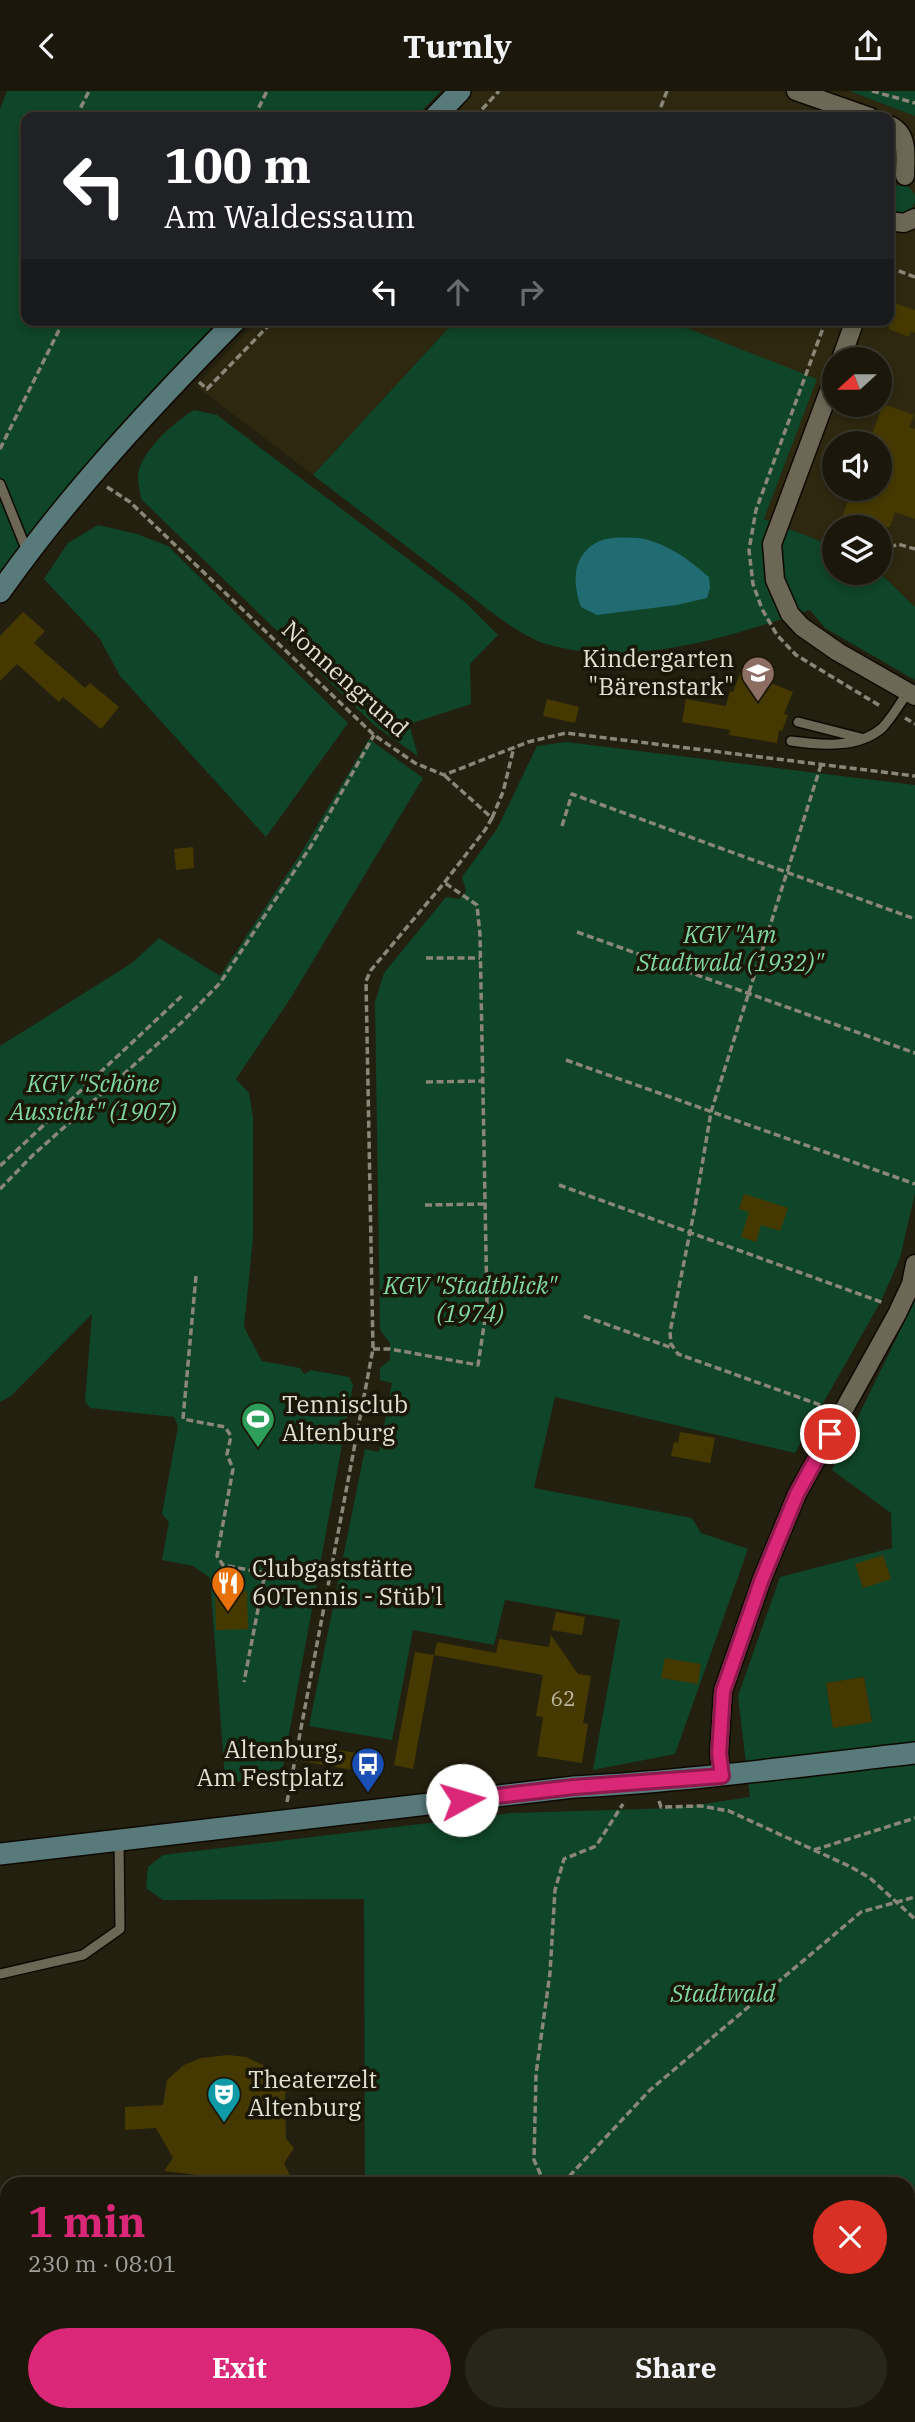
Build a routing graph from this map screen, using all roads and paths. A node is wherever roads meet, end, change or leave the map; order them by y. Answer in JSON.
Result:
{"nodes":[{"id":1,"x":89,"y":91,"type":"edge"},
{"id":2,"x":267,"y":91,"type":"edge"},
{"id":3,"x":460,"y":91,"type":"edge"},
{"id":4,"x":499,"y":91,"type":"edge"},
{"id":5,"x":667,"y":91,"type":"edge"},
{"id":6,"x":796,"y":91,"type":"edge"},
{"id":7,"x":872,"y":91,"type":"edge"},
{"id":8,"x":915,"y":103,"type":"edge"},
{"id":9,"x":78,"y":112,"type":"edge"},
{"id":10,"x":256,"y":112,"type":"edge"},
{"id":11,"x":440,"y":112,"type":"edge"},
{"id":12,"x":479,"y":112,"type":"edge"},
{"id":13,"x":659,"y":112,"type":"edge"},
{"id":14,"x":856,"y":112,"type":"edge"},
{"id":15,"x":894,"y":127,"type":"edge"},
{"id":16,"x":903,"y":178,"type":"edge"},
{"id":17,"x":915,"y":218,"type":"edge"},
{"id":18,"x":894,"y":224,"type":"edge"},
{"id":19,"x":894,"y":269,"type":"edge"},
{"id":20,"x":915,"y":277,"type":"edge"},
{"id":21,"x":61,"y":326,"type":"edge"},
{"id":22,"x":230,"y":326,"type":"edge"},
{"id":23,"x":268,"y":326,"type":"edge"},
{"id":24,"x":824,"y":326,"type":"edge"},
{"id":25,"x":853,"y":326,"type":"edge"},
{"id":26,"x":845,"y":347,"type":"edge"},
{"id":27,"x":187,"y":370,"type":"junction"},
{"id":28,"x":822,"y":410,"type":"edge"},
{"id":29,"x":0,"y":449,"type":"edge"},
{"id":30,"x":90,"y":477,"type":"junction"},
{"id":31,"x":0,"y":484,"type":"edge"},
{"id":32,"x":892,"y":547,"type":"edge"},
{"id":33,"x":915,"y":549,"type":"edge"},
{"id":34,"x":28,"y":552,"type":"junction"},
{"id":35,"x":0,"y":592,"type":"edge"},
{"id":36,"x":912,"y":694,"type":"edge"},
{"id":37,"x":892,"y":713,"type":"junction"},
{"id":38,"x":798,"y":722,"type":"dead end"},
{"id":39,"x":915,"y":724,"type":"edge"},
{"id":40,"x":374,"y":735,"type":"junction"},
{"id":41,"x":863,"y":738,"type":"junction"},
{"id":42,"x":791,"y":741,"type":"dead end"},
{"id":43,"x":514,"y":747,"type":"junction"},
{"id":44,"x":821,"y":765,"type":"junction"},
{"id":45,"x":444,"y":775,"type":"junction"},
{"id":46,"x":915,"y":776,"type":"edge"},
{"id":47,"x":492,"y":818,"type":"junction"},
{"id":48,"x":562,"y":826,"type":"dead end"},
{"id":49,"x":787,"y":873,"type":"junction"},
{"id":50,"x":444,"y":883,"type":"junction"},
{"id":51,"x":915,"y":919,"type":"edge"},
{"id":52,"x":577,"y":932,"type":"dead end"},
{"id":53,"x":426,"y":958,"type":"dead end"},
{"id":54,"x":480,"y":958,"type":"junction"},
{"id":55,"x":749,"y":993,"type":"junction"},
{"id":56,"x":184,"y":994,"type":"dead end"},
{"id":57,"x":915,"y":1053,"type":"edge"},
{"id":58,"x":566,"y":1060,"type":"dead end"},
{"id":59,"x":482,"y":1081,"type":"junction"},
{"id":60,"x":426,"y":1082,"type":"dead end"},
{"id":61,"x":61,"y":1107,"type":"junction"},
{"id":62,"x":711,"y":1112,"type":"junction"},
{"id":63,"x":73,"y":1119,"type":"junction"},
{"id":64,"x":0,"y":1166,"type":"edge"},
{"id":65,"x":915,"y":1184,"type":"edge"},
{"id":66,"x":559,"y":1185,"type":"dead end"},
{"id":67,"x":0,"y":1189,"type":"edge"},
{"id":68,"x":485,"y":1204,"type":"junction"},
{"id":69,"x":425,"y":1205,"type":"dead end"},
{"id":70,"x":690,"y":1233,"type":"junction"},
{"id":71,"x":915,"y":1264,"type":"edge"},
{"id":72,"x":197,"y":1276,"type":"dead end"},
{"id":73,"x":897,"y":1314,"type":"junction"},
{"id":74,"x":584,"y":1316,"type":"dead end"},
{"id":75,"x":373,"y":1349,"type":"junction"},
{"id":76,"x":674,"y":1349,"type":"junction"},
{"id":77,"x":841,"y":1414,"type":"junction"},
{"id":78,"x":244,"y":1682,"type":"dead end"},
{"id":79,"x":915,"y":1753,"type":"edge"},
{"id":80,"x":722,"y":1776,"type":"junction"},
{"id":81,"x":652,"y":1782,"type":"junction"},
{"id":82,"x":622,"y":1784,"type":"junction"},
{"id":83,"x":915,"y":1818,"type":"edge"},
{"id":84,"x":284,"y":1820,"type":"junction"},
{"id":85,"x":119,"y":1839,"type":"junction"},
{"id":86,"x":814,"y":1850,"type":"junction"},
{"id":87,"x":0,"y":1854,"type":"edge"},
{"id":88,"x":915,"y":1897,"type":"edge"},
{"id":89,"x":898,"y":1902,"type":"junction"},
{"id":90,"x":915,"y":1919,"type":"edge"},
{"id":91,"x":0,"y":1974,"type":"edge"},
{"id":92,"x":542,"y":2177,"type":"edge"},
{"id":93,"x":569,"y":2177,"type":"edge"}],
"edges":[{"from":1,"to":9,"type":"path"},
{"from":2,"to":10,"type":"path"},
{"from":3,"to":11,"type":"street"},
{"from":4,"to":12,"type":"path"},
{"from":5,"to":13,"type":"path"},
{"from":6,"to":14,"type":"street"},
{"from":7,"to":8,"type":"path"},
{"from":15,"to":16,"type":"street"},
{"from":17,"to":18,"type":"street"},
{"from":19,"to":20,"type":"path"},
{"from":21,"to":29,"type":"path"},
{"from":22,"to":27,"type":"street"},
{"from":23,"to":27,"type":"path"},
{"from":24,"to":37,"type":"path"},
{"from":25,"to":26,"type":"street"},
{"from":27,"to":30,"type":"street"},
{"from":28,"to":36,"type":"street"},
{"from":30,"to":34,"type":"street"},
{"from":30,"to":40,"type":"path","name":"Nonnengrund"},
{"from":31,"to":34,"type":"lane"},
{"from":32,"to":33,"type":"path"},
{"from":34,"to":35,"type":"street"},
{"from":36,"to":37,"type":"lane"},
{"from":37,"to":39,"type":"path"},
{"from":37,"to":41,"type":"lane"},
{"from":38,"to":41,"type":"lane"},
{"from":40,"to":45,"type":"path","name":"Nonnengrund"},
{"from":40,"to":63,"type":"path"},
{"from":41,"to":42,"type":"lane"},
{"from":43,"to":44,"type":"path"},
{"from":43,"to":45,"type":"path"},
{"from":43,"to":47,"type":"path"},
{"from":44,"to":46,"type":"path"},
{"from":44,"to":49,"type":"path"},
{"from":45,"to":47,"type":"path","name":"Nonnengrund"},
{"from":47,"to":50,"type":"path"},
{"from":48,"to":49,"type":"path"},
{"from":49,"to":51,"type":"path"},
{"from":49,"to":55,"type":"path"},
{"from":50,"to":54,"type":"path"},
{"from":50,"to":75,"type":"path"},
{"from":52,"to":55,"type":"path"},
{"from":53,"to":54,"type":"path"},
{"from":54,"to":59,"type":"path"},
{"from":55,"to":57,"type":"path"},
{"from":55,"to":62,"type":"path"},
{"from":56,"to":61,"type":"path"},
{"from":58,"to":62,"type":"path"},
{"from":59,"to":60,"type":"path"},
{"from":59,"to":68,"type":"path"},
{"from":61,"to":63,"type":"path"},
{"from":61,"to":64,"type":"path"},
{"from":62,"to":65,"type":"path"},
{"from":62,"to":70,"type":"path"},
{"from":63,"to":67,"type":"path"},
{"from":66,"to":70,"type":"path"},
{"from":68,"to":69,"type":"path"},
{"from":68,"to":75,"type":"path"},
{"from":70,"to":73,"type":"path"},
{"from":70,"to":76,"type":"path"},
{"from":71,"to":73,"type":"street"},
{"from":72,"to":78,"type":"path"},
{"from":73,"to":77,"type":"street"},
{"from":74,"to":76,"type":"path"},
{"from":75,"to":84,"type":"path"},
{"from":76,"to":77,"type":"path"},
{"from":77,"to":80,"type":"street"},
{"from":79,"to":80,"type":"street"},
{"from":80,"to":81,"type":"street"},
{"from":81,"to":82,"type":"street"},
{"from":81,"to":86,"type":"path"},
{"from":82,"to":84,"type":"street"},
{"from":82,"to":92,"type":"path"},
{"from":83,"to":86,"type":"path"},
{"from":84,"to":85,"type":"street"},
{"from":85,"to":87,"type":"street"},
{"from":85,"to":91,"type":"lane"},
{"from":86,"to":89,"type":"path"},
{"from":88,"to":89,"type":"path"},
{"from":89,"to":90,"type":"path"},
{"from":89,"to":93,"type":"path"}]}
